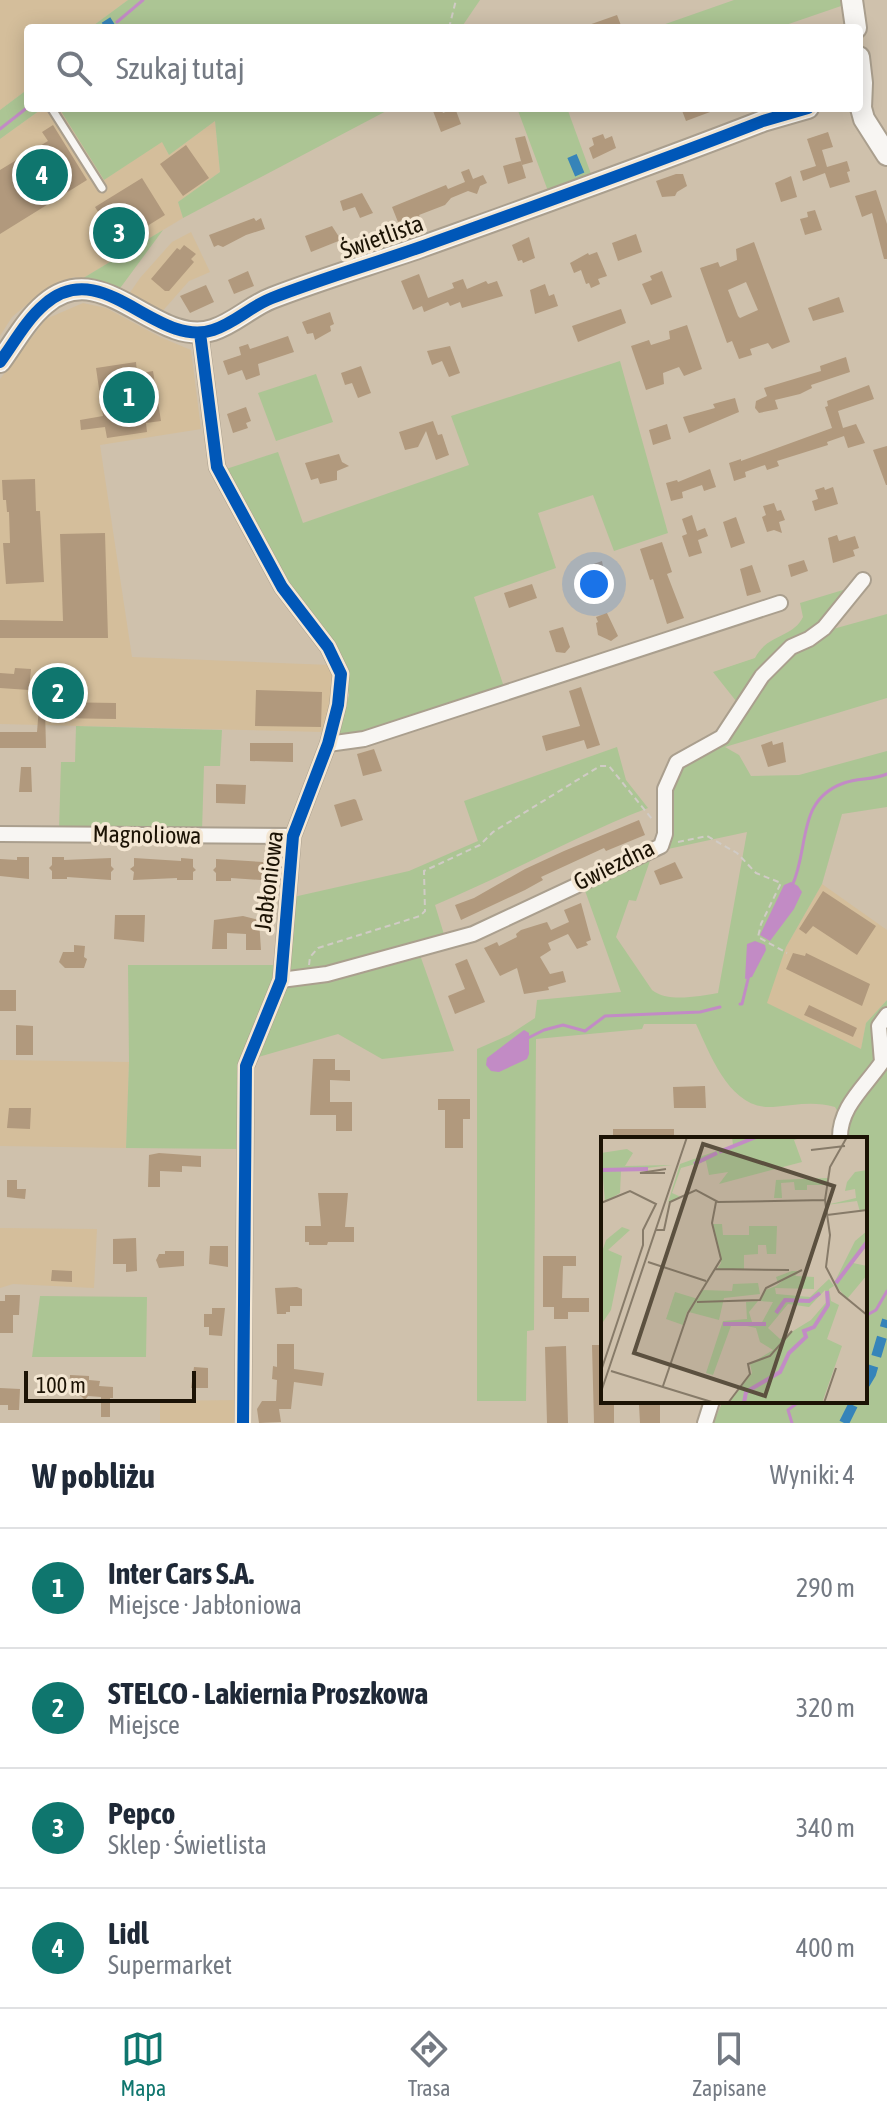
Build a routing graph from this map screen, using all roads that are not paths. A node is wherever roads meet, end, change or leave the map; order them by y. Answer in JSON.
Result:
{"nodes":[{"id":1,"x":852,"y":0,"type":"edge"},
{"id":2,"x":855,"y":24,"type":"edge"},
{"id":3,"x":54,"y":112,"type":"edge"},
{"id":4,"x":794,"y":112,"type":"edge"},
{"id":5,"x":862,"y":112,"type":"edge"},
{"id":6,"x":887,"y":155,"type":"edge"},
{"id":7,"x":102,"y":188,"type":"dead end"},
{"id":8,"x":200,"y":333,"type":"junction"},
{"id":9,"x":0,"y":362,"type":"edge"},
{"id":10,"x":863,"y":580,"type":"dead end"},
{"id":11,"x":780,"y":603,"type":"dead end"},
{"id":12,"x":328,"y":744,"type":"junction"},
{"id":13,"x":0,"y":834,"type":"edge"},
{"id":14,"x":293,"y":836,"type":"junction"},
{"id":15,"x":281,"y":980,"type":"junction"},
{"id":16,"x":887,"y":1015,"type":"edge"},
{"id":17,"x":840,"y":1137,"type":"edge"},
{"id":18,"x":711,"y":1403,"type":"edge"},
{"id":19,"x":243,"y":1423,"type":"edge"},
{"id":20,"x":705,"y":1423,"type":"edge"}],
"edges":[{"from":1,"to":2,"type":"street"},
{"from":3,"to":7,"type":"lane"},
{"from":4,"to":8,"type":"street","name":"Świetlista"},
{"from":5,"to":6,"type":"street"},
{"from":8,"to":9,"type":"street"},
{"from":8,"to":12,"type":"street","name":"Jabłoniowa"},
{"from":10,"to":15,"type":"street","name":"Gwiezdna"},
{"from":11,"to":12,"type":"street"},
{"from":12,"to":14,"type":"street","name":"Jabłoniowa"},
{"from":13,"to":14,"type":"street","name":"Magnoliowa"},
{"from":14,"to":15,"type":"street","name":"Jabłoniowa"},
{"from":15,"to":19,"type":"street","name":"Jabłoniowa"},
{"from":16,"to":17,"type":"street"},
{"from":18,"to":20,"type":"street"}]}
